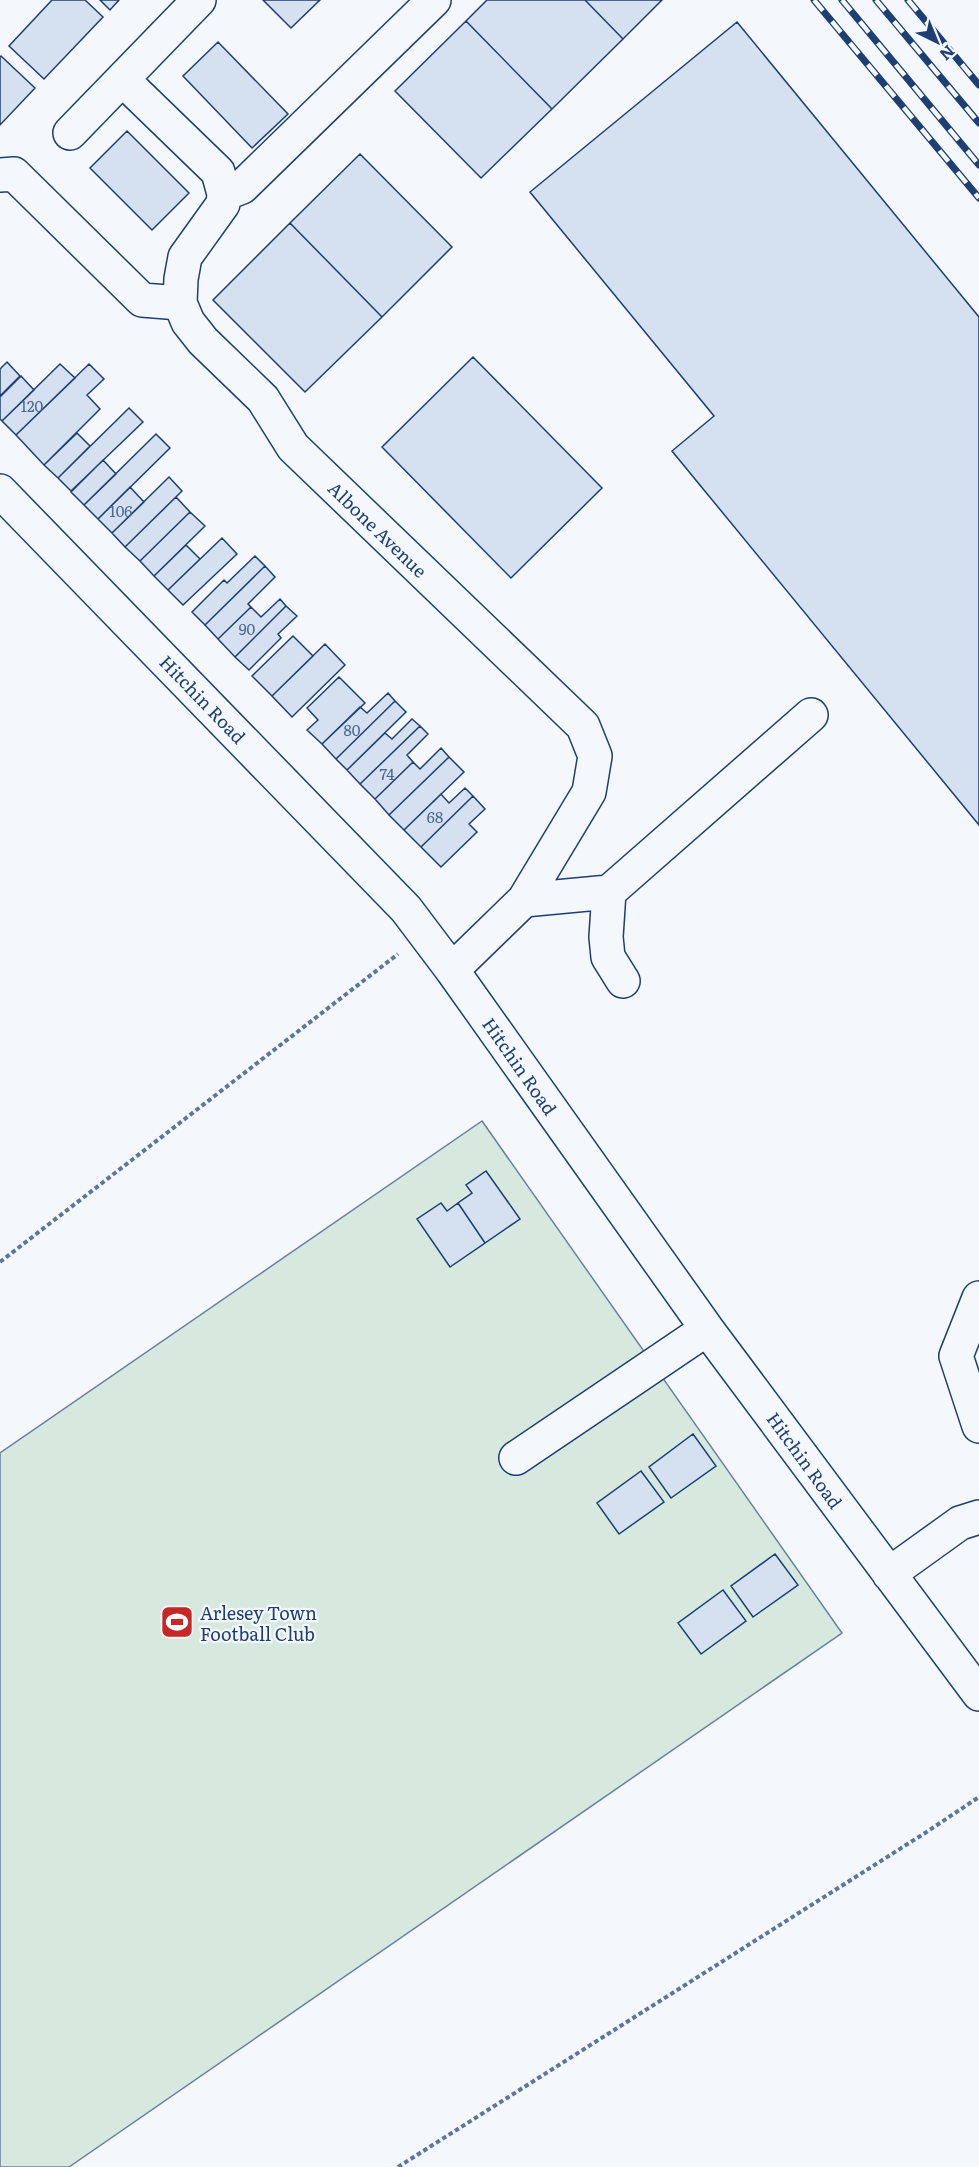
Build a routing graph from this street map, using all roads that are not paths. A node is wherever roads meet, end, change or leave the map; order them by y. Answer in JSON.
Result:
{"nodes":[{"id":1,"x":199,"y":0,"type":"edge"},
{"id":2,"x":434,"y":0,"type":"edge"},
{"id":3,"x":123,"y":80,"type":"junction"},
{"id":4,"x":70,"y":133,"type":"dead end"},
{"id":5,"x":0,"y":176,"type":"edge"},
{"id":6,"x":224,"y":194,"type":"junction"},
{"id":7,"x":180,"y":303,"type":"junction"},
{"id":8,"x":0,"y":491,"type":"edge"},
{"id":9,"x":811,"y":715,"type":"dead end"},
{"id":10,"x":609,"y":892,"type":"junction"},
{"id":11,"x":524,"y":900,"type":"junction"},
{"id":12,"x":452,"y":970,"type":"junction"},
{"id":13,"x":623,"y":981,"type":"dead end"},
{"id":14,"x":979,"y":1298,"type":"edge"},
{"id":15,"x":707,"y":1329,"type":"junction"},
{"id":16,"x":979,"y":1426,"type":"edge"},
{"id":17,"x":516,"y":1458,"type":"dead end"},
{"id":18,"x":979,"y":1517,"type":"edge"},
{"id":19,"x":889,"y":1574,"type":"junction"},
{"id":20,"x":979,"y":1694,"type":"edge"}],
"edges":[{"from":1,"to":3,"type":"street"},
{"from":2,"to":6,"type":"street"},
{"from":3,"to":4,"type":"street"},
{"from":3,"to":6,"type":"street"},
{"from":5,"to":7,"type":"street"},
{"from":6,"to":7,"type":"street"},
{"from":7,"to":11,"type":"street","name":"Albone Avenue"},
{"from":8,"to":12,"type":"street","name":"Hitchin Road"},
{"from":9,"to":10,"type":"street"},
{"from":10,"to":11,"type":"street"},
{"from":10,"to":13,"type":"street"},
{"from":11,"to":12,"type":"street","name":"Albone Avenue"},
{"from":12,"to":15,"type":"street","name":"Hitchin Road"},
{"from":14,"to":16,"type":"street"},
{"from":15,"to":17,"type":"street"},
{"from":15,"to":19,"type":"street","name":"Hitchin Road"},
{"from":18,"to":19,"type":"street"},
{"from":19,"to":20,"type":"street","name":"Hitchin Road"}]}
